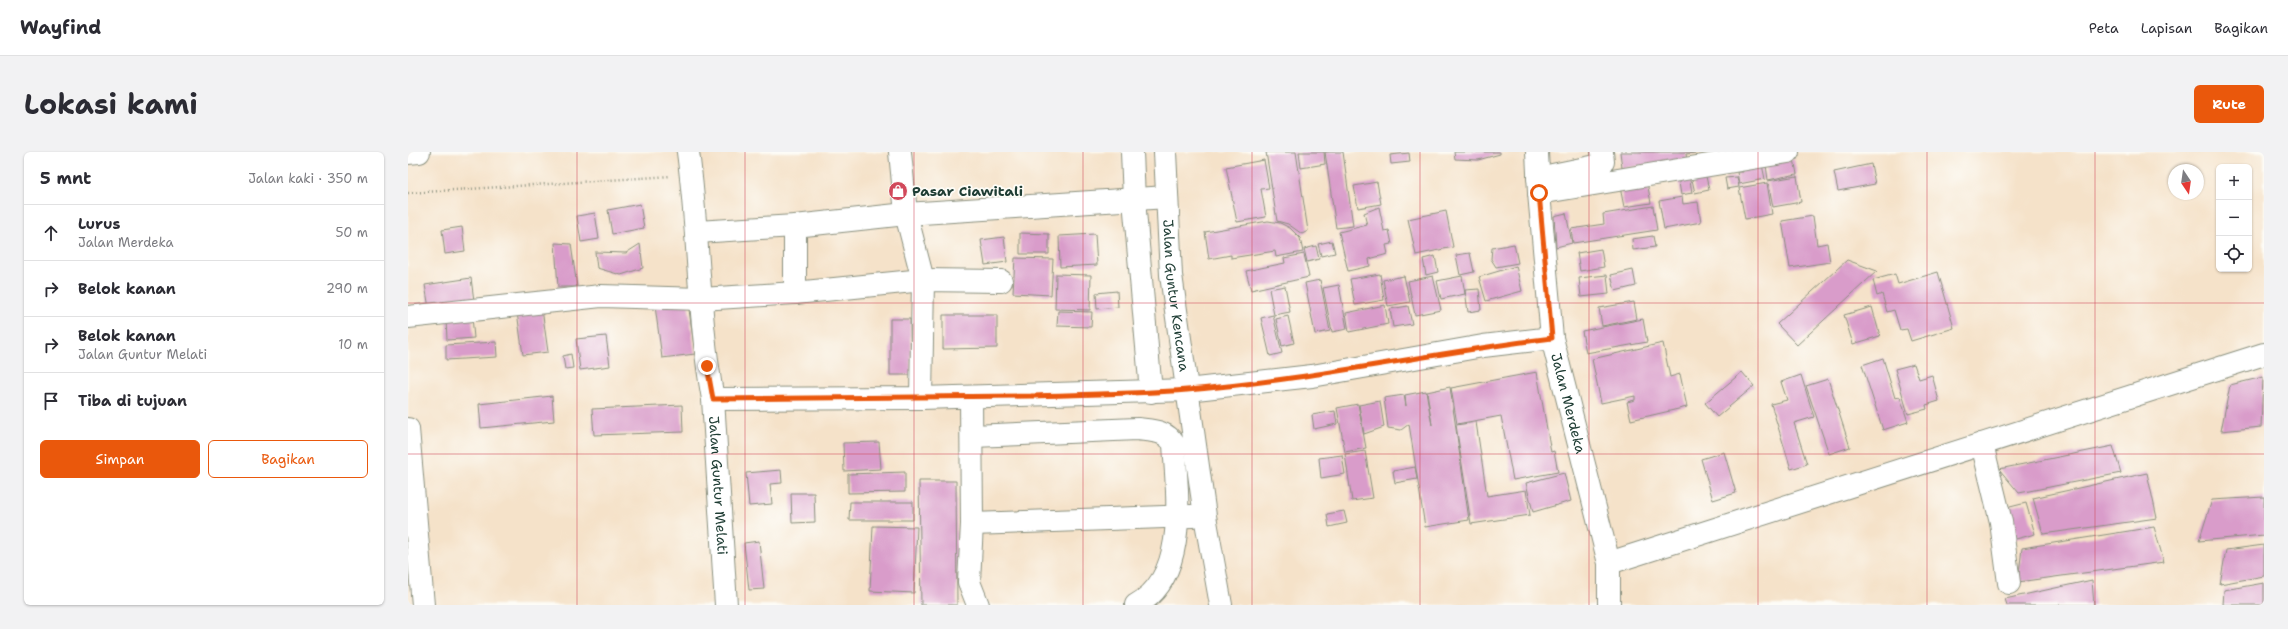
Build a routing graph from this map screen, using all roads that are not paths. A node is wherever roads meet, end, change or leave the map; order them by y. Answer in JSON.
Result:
{"nodes":[{"id":1,"x":419,"y":152,"type":"edge"},
{"id":2,"x":688,"y":152,"type":"edge"},
{"id":3,"x":900,"y":152,"type":"edge"},
{"id":4,"x":1132,"y":152,"type":"edge"},
{"id":5,"x":1165,"y":152,"type":"edge"},
{"id":6,"x":1537,"y":152,"type":"edge"},
{"id":7,"x":1602,"y":152,"type":"edge"},
{"id":8,"x":1788,"y":152,"type":"edge"},
{"id":9,"x":408,"y":153,"type":"edge"},
{"id":10,"x":1738,"y":157,"type":"edge"},
{"id":11,"x":1575,"y":161,"type":"edge"},
{"id":12,"x":1538,"y":186,"type":"junction"},
{"id":13,"x":1167,"y":197,"type":"junction"},
{"id":14,"x":1134,"y":200,"type":"junction"},
{"id":15,"x":906,"y":214,"type":"junction"},
{"id":16,"x":796,"y":226,"type":"junction"},
{"id":17,"x":697,"y":232,"type":"junction"},
{"id":18,"x":922,"y":280,"type":"junction"},
{"id":19,"x":1001,"y":280,"type":"dead end"},
{"id":20,"x":795,"y":293,"type":"junction"},
{"id":21,"x":701,"y":299,"type":"junction"},
{"id":22,"x":408,"y":317,"type":"edge"},
{"id":23,"x":1552,"y":338,"type":"junction"},
{"id":24,"x":2264,"y":354,"type":"edge"},
{"id":25,"x":1187,"y":390,"type":"junction"},
{"id":26,"x":1151,"y":392,"type":"junction"},
{"id":27,"x":971,"y":397,"type":"junction"},
{"id":28,"x":921,"y":398,"type":"junction"},
{"id":29,"x":713,"y":399,"type":"junction"},
{"id":30,"x":408,"y":429,"type":"edge"},
{"id":31,"x":973,"y":436,"type":"junction"},
{"id":32,"x":1982,"y":444,"type":"junction"},
{"id":33,"x":410,"y":477,"type":"edge"},
{"id":34,"x":1179,"y":516,"type":"junction"},
{"id":35,"x":1205,"y":516,"type":"junction"},
{"id":36,"x":972,"y":524,"type":"junction"},
{"id":37,"x":1609,"y":563,"type":"junction"},
{"id":38,"x":2009,"y":583,"type":"dead end"},
{"id":39,"x":420,"y":603,"type":"edge"},
{"id":40,"x":726,"y":605,"type":"edge"},
{"id":41,"x":978,"y":605,"type":"edge"},
{"id":42,"x":1136,"y":605,"type":"edge"},
{"id":43,"x":1221,"y":605,"type":"edge"},
{"id":44,"x":1609,"y":605,"type":"edge"}],
"edges":[{"from":1,"to":9,"type":"street"},
{"from":2,"to":17,"type":"street","name":"Jalan Guntur Melati"},
{"from":3,"to":15,"type":"street"},
{"from":4,"to":14,"type":"street"},
{"from":5,"to":13,"type":"street","name":"Jalan Guntur Kencana"},
{"from":6,"to":12,"type":"street","name":"Jalan Merdeka"},
{"from":7,"to":11,"type":"street"},
{"from":8,"to":10,"type":"street"},
{"from":10,"to":12,"type":"street"},
{"from":11,"to":12,"type":"street"},
{"from":12,"to":23,"type":"street","name":"Jalan Merdeka"},
{"from":13,"to":14,"type":"street"},
{"from":13,"to":25,"type":"street","name":"Jalan Guntur Kencana"},
{"from":14,"to":15,"type":"street"},
{"from":14,"to":26,"type":"street"},
{"from":15,"to":16,"type":"street"},
{"from":15,"to":18,"type":"street"},
{"from":16,"to":17,"type":"street"},
{"from":16,"to":20,"type":"street"},
{"from":17,"to":21,"type":"street","name":"Jalan Guntur Melati"},
{"from":18,"to":19,"type":"street"},
{"from":18,"to":20,"type":"street"},
{"from":18,"to":28,"type":"street"},
{"from":20,"to":21,"type":"street"},
{"from":21,"to":22,"type":"street"},
{"from":21,"to":29,"type":"street","name":"Jalan Guntur Melati"},
{"from":23,"to":25,"type":"street"},
{"from":23,"to":37,"type":"street","name":"Jalan Merdeka"},
{"from":24,"to":32,"type":"street"},
{"from":25,"to":26,"type":"street"},
{"from":25,"to":35,"type":"street","name":"Jalan Guntur Kencana"},
{"from":26,"to":27,"type":"street"},
{"from":27,"to":28,"type":"street"},
{"from":27,"to":31,"type":"street"},
{"from":28,"to":29,"type":"street"},
{"from":29,"to":40,"type":"street","name":"Jalan Guntur Melati"},
{"from":30,"to":33,"type":"street"},
{"from":31,"to":34,"type":"street"},
{"from":31,"to":36,"type":"street"},
{"from":32,"to":37,"type":"street"},
{"from":32,"to":38,"type":"street"},
{"from":33,"to":39,"type":"street"},
{"from":34,"to":35,"type":"street"},
{"from":34,"to":36,"type":"street"},
{"from":34,"to":42,"type":"street"},
{"from":35,"to":43,"type":"street","name":"Jalan Guntur Kencana"},
{"from":36,"to":41,"type":"street"},
{"from":37,"to":44,"type":"street","name":"Jalan Merdeka"}]}
